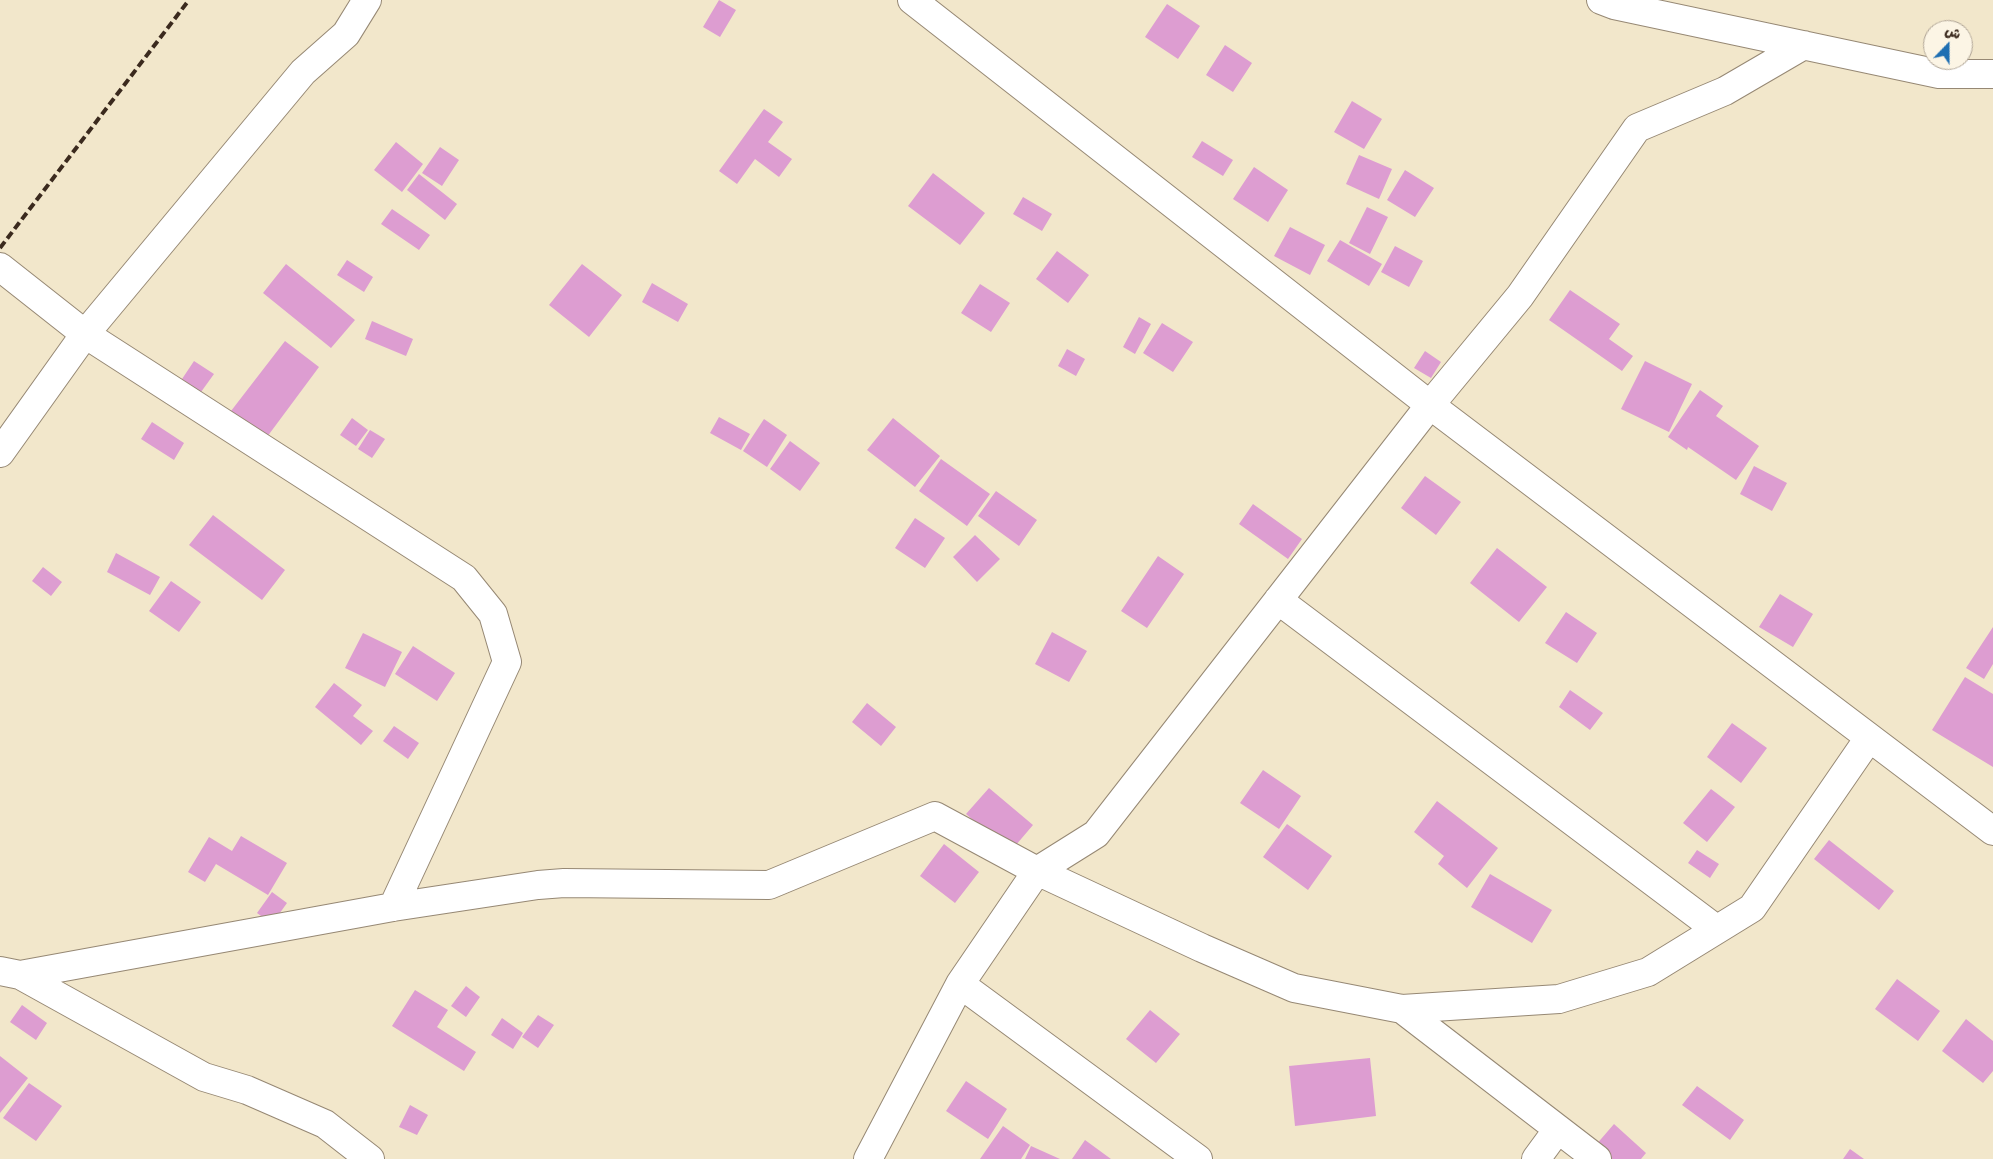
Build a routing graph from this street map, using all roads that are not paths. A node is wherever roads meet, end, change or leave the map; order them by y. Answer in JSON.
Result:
{"nodes":[{"id":1,"x":367,"y":0,"type":"edge"},
{"id":2,"x":912,"y":0,"type":"edge"},
{"id":3,"x":1611,"y":2,"type":"edge"},
{"id":4,"x":1804,"y":45,"type":"junction"},
{"id":5,"x":1993,"y":74,"type":"edge"},
{"id":6,"x":0,"y":267,"type":"edge"},
{"id":7,"x":85,"y":334,"type":"junction"},
{"id":8,"x":1430,"y":405,"type":"junction"},
{"id":9,"x":0,"y":453,"type":"edge"},
{"id":10,"x":1278,"y":600,"type":"junction"},
{"id":11,"x":1869,"y":738,"type":"junction"},
{"id":12,"x":1993,"y":831,"type":"edge"},
{"id":13,"x":1037,"y":871,"type":"junction"},
{"id":14,"x":393,"y":907,"type":"junction"},
{"id":15,"x":1716,"y":929,"type":"junction"},
{"id":16,"x":10,"y":973,"type":"edge"},
{"id":17,"x":960,"y":984,"type":"junction"},
{"id":18,"x":1402,"y":1009,"type":"junction"},
{"id":19,"x":1558,"y":1129,"type":"junction"},
{"id":20,"x":370,"y":1159,"type":"edge"},
{"id":21,"x":868,"y":1159,"type":"edge"},
{"id":22,"x":1198,"y":1159,"type":"edge"},
{"id":23,"x":1536,"y":1159,"type":"edge"},
{"id":24,"x":1597,"y":1159,"type":"edge"}],
"edges":[{"from":1,"to":7,"type":"street"},
{"from":2,"to":8,"type":"street"},
{"from":3,"to":4,"type":"street"},
{"from":4,"to":5,"type":"street"},
{"from":4,"to":8,"type":"street"},
{"from":6,"to":7,"type":"street"},
{"from":7,"to":9,"type":"street"},
{"from":7,"to":14,"type":"street"},
{"from":8,"to":10,"type":"street"},
{"from":8,"to":11,"type":"street"},
{"from":10,"to":13,"type":"street"},
{"from":10,"to":15,"type":"street"},
{"from":11,"to":12,"type":"street"},
{"from":11,"to":15,"type":"street"},
{"from":13,"to":14,"type":"street"},
{"from":13,"to":17,"type":"street"},
{"from":13,"to":18,"type":"street"},
{"from":14,"to":16,"type":"street"},
{"from":15,"to":18,"type":"street"},
{"from":16,"to":20,"type":"street"},
{"from":17,"to":21,"type":"street"},
{"from":17,"to":22,"type":"street"},
{"from":18,"to":19,"type":"street"},
{"from":19,"to":23,"type":"street"},
{"from":19,"to":24,"type":"street"}]}
